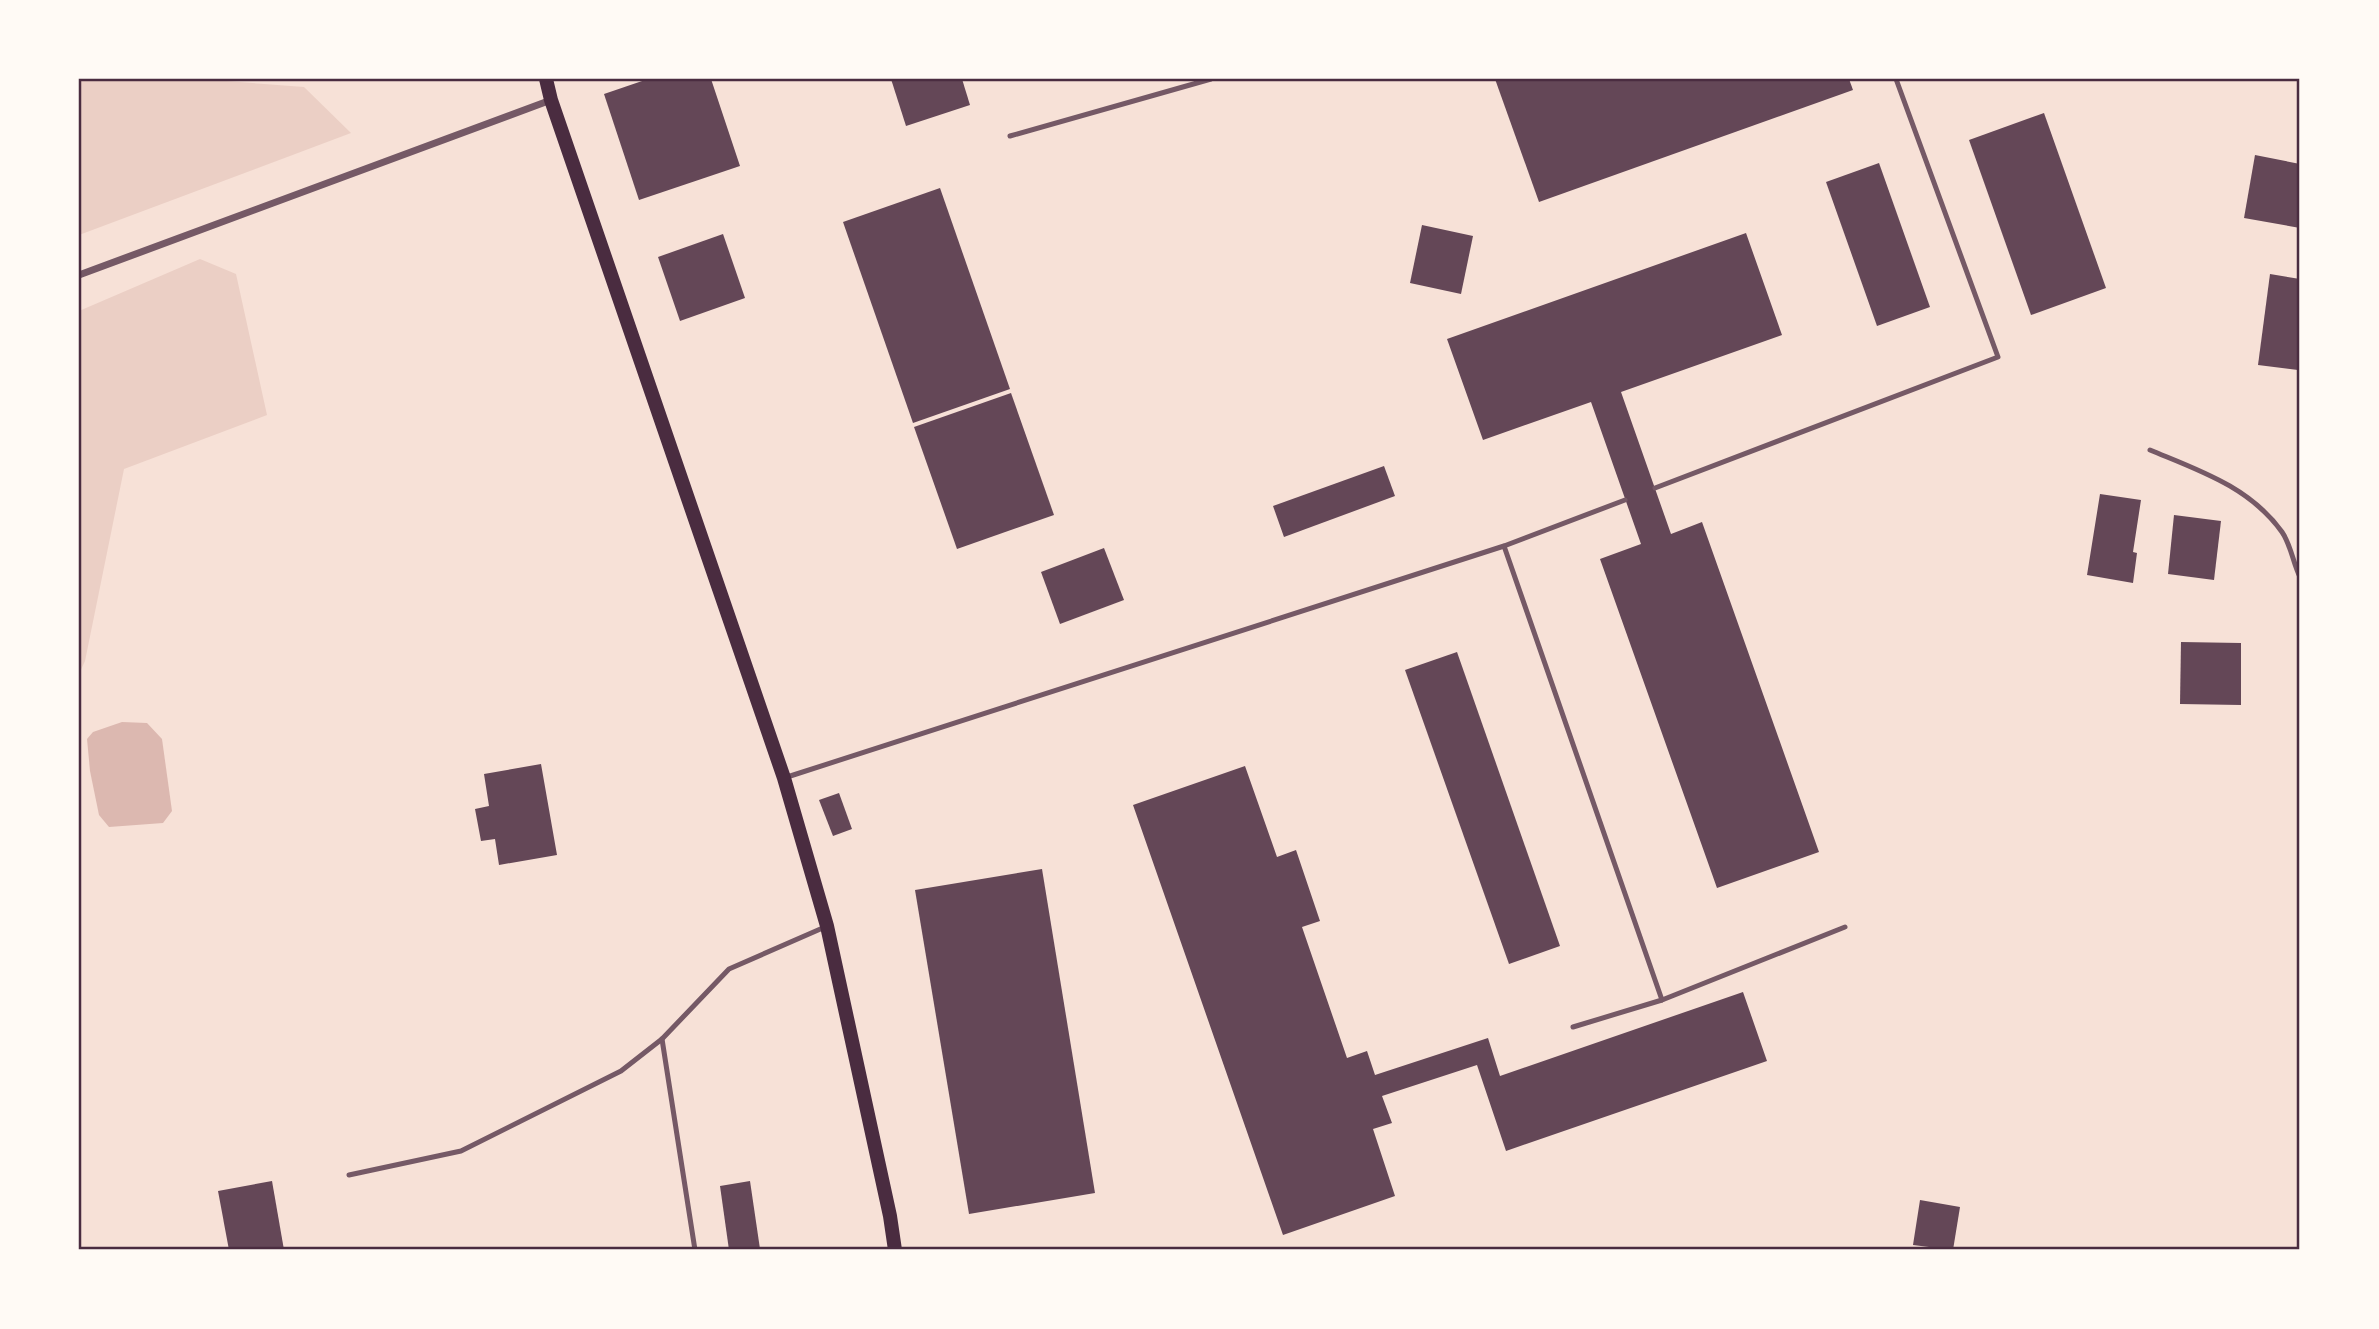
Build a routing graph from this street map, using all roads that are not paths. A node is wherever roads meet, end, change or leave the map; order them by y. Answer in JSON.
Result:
{"nodes":[{"id":1,"x":547,"y":79,"type":"edge"},
{"id":2,"x":1211,"y":79,"type":"edge"},
{"id":3,"x":1896,"y":79,"type":"edge"},
{"id":4,"x":551,"y":100,"type":"junction"},
{"id":5,"x":1010,"y":136,"type":"dead end"},
{"id":6,"x":79,"y":275,"type":"edge"},
{"id":7,"x":2150,"y":450,"type":"dead end"},
{"id":8,"x":1655,"y":488,"type":"dead end"},
{"id":9,"x":1625,"y":500,"type":"dead end"},
{"id":10,"x":1504,"y":546,"type":"junction"},
{"id":11,"x":2300,"y":577,"type":"edge"},
{"id":12,"x":784,"y":778,"type":"junction"},
{"id":13,"x":827,"y":926,"type":"junction"},
{"id":14,"x":1845,"y":927,"type":"dead end"},
{"id":15,"x":1662,"y":1000,"type":"junction"},
{"id":16,"x":1573,"y":1027,"type":"dead end"},
{"id":17,"x":662,"y":1039,"type":"junction"},
{"id":18,"x":349,"y":1175,"type":"dead end"},
{"id":19,"x":695,"y":1250,"type":"edge"},
{"id":20,"x":895,"y":1250,"type":"edge"}],
"edges":[{"from":1,"to":4,"type":"main road"},
{"from":2,"to":5,"type":"lane"},
{"from":3,"to":8,"type":"lane"},
{"from":4,"to":6,"type":"street"},
{"from":4,"to":12,"type":"main road"},
{"from":7,"to":11,"type":"lane"},
{"from":9,"to":10,"type":"lane"},
{"from":10,"to":12,"type":"lane"},
{"from":10,"to":15,"type":"lane"},
{"from":12,"to":13,"type":"main road"},
{"from":13,"to":17,"type":"lane"},
{"from":13,"to":20,"type":"main road"},
{"from":14,"to":15,"type":"lane"},
{"from":15,"to":16,"type":"lane"},
{"from":17,"to":18,"type":"lane"},
{"from":17,"to":19,"type":"lane"}]}
